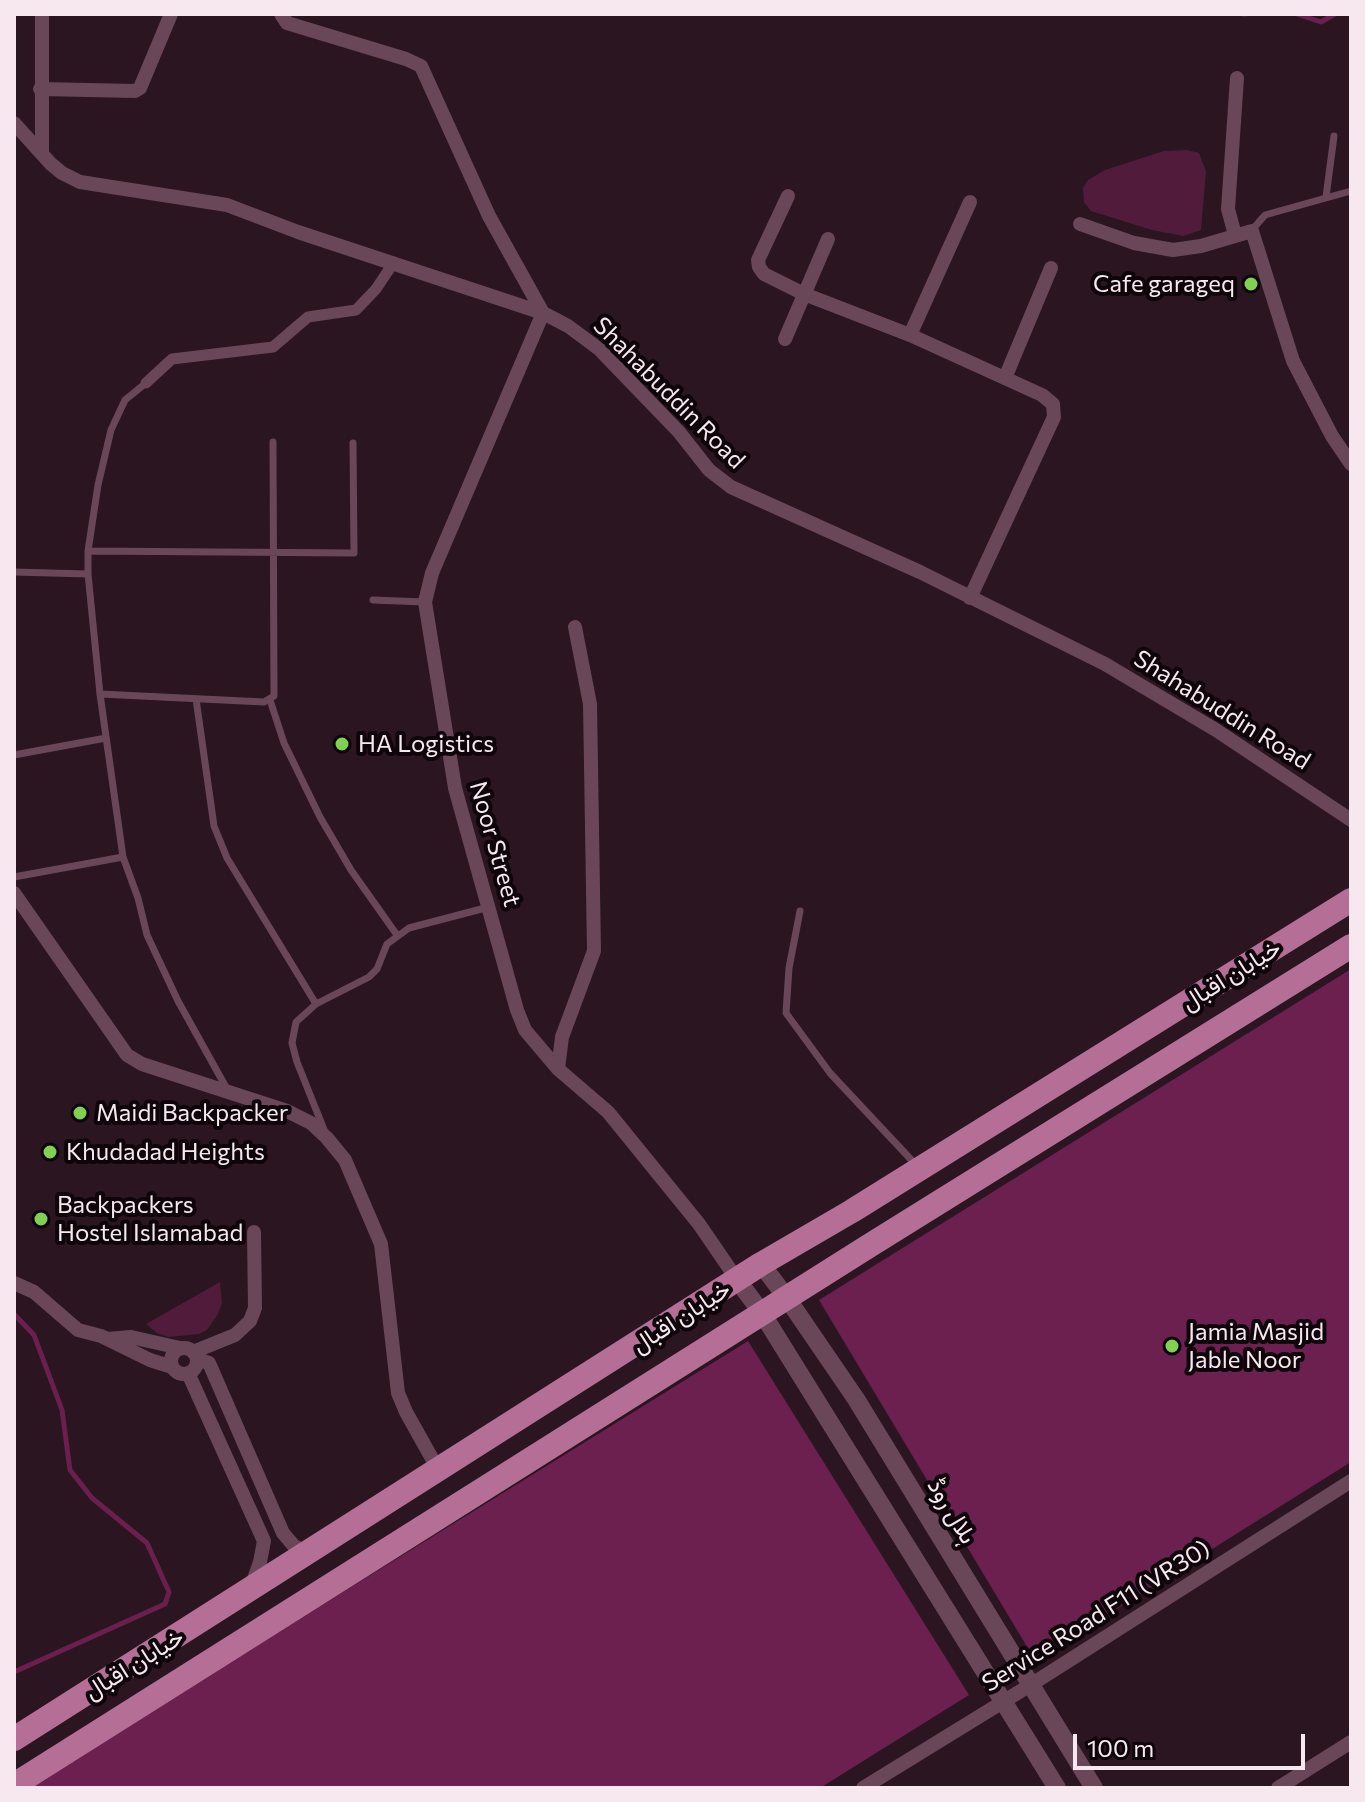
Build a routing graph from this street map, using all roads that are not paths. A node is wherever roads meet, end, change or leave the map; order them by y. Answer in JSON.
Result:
{"nodes":[{"id":1,"x":42,"y":14,"type":"edge"},
{"id":2,"x":171,"y":14,"type":"edge"},
{"id":3,"x":281,"y":14,"type":"edge"},
{"id":4,"x":1237,"y":78,"type":"dead end"},
{"id":5,"x":40,"y":89,"type":"junction"},
{"id":6,"x":14,"y":123,"type":"edge"},
{"id":7,"x":1334,"y":136,"type":"dead end"},
{"id":8,"x":42,"y":153,"type":"junction"},
{"id":9,"x":1351,"y":191,"type":"edge"},
{"id":10,"x":788,"y":196,"type":"dead end"},
{"id":11,"x":1326,"y":197,"type":"junction"},
{"id":12,"x":970,"y":202,"type":"dead end"},
{"id":13,"x":1080,"y":224,"type":"dead end"},
{"id":14,"x":1252,"y":231,"type":"junction"},
{"id":15,"x":1235,"y":235,"type":"junction"},
{"id":16,"x":828,"y":239,"type":"dead end"},
{"id":17,"x":394,"y":262,"type":"junction"},
{"id":18,"x":1051,"y":268,"type":"dead end"},
{"id":19,"x":804,"y":294,"type":"junction"},
{"id":20,"x":543,"y":313,"type":"junction"},
{"id":21,"x":910,"y":335,"type":"junction"},
{"id":22,"x":785,"y":339,"type":"dead end"},
{"id":23,"x":1005,"y":378,"type":"junction"},
{"id":24,"x":146,"y":383,"type":"joint"},
{"id":25,"x":273,"y":442,"type":"dead end"},
{"id":26,"x":353,"y":443,"type":"dead end"},
{"id":27,"x":1351,"y":464,"type":"edge"},
{"id":28,"x":88,"y":551,"type":"junction"},
{"id":29,"x":275,"y":553,"type":"junction"},
{"id":30,"x":14,"y":572,"type":"edge"},
{"id":31,"x":88,"y":574,"type":"junction"},
{"id":32,"x":970,"y":598,"type":"junction"},
{"id":33,"x":373,"y":600,"type":"dead end"},
{"id":34,"x":425,"y":602,"type":"junction"},
{"id":35,"x":575,"y":627,"type":"dead end"},
{"id":36,"x":100,"y":694,"type":"junction"},
{"id":37,"x":196,"y":699,"type":"junction"},
{"id":38,"x":270,"y":700,"type":"junction"},
{"id":39,"x":106,"y":738,"type":"junction"},
{"id":40,"x":14,"y":755,"type":"edge"},
{"id":41,"x":1351,"y":820,"type":"edge"},
{"id":42,"x":123,"y":857,"type":"junction"},
{"id":43,"x":14,"y":877,"type":"edge"},
{"id":44,"x":14,"y":893,"type":"edge"},
{"id":45,"x":1351,"y":900,"type":"edge"},
{"id":46,"x":490,"y":907,"type":"junction"},
{"id":47,"x":800,"y":911,"type":"dead end"},
{"id":48,"x":397,"y":935,"type":"junction"},
{"id":49,"x":1351,"y":946,"type":"edge"},
{"id":50,"x":316,"y":1004,"type":"junction"},
{"id":51,"x":558,"y":1069,"type":"junction"},
{"id":52,"x":227,"y":1089,"type":"junction"},
{"id":53,"x":327,"y":1138,"type":"junction"},
{"id":54,"x":920,"y":1169,"type":"junction"},
{"id":55,"x":941,"y":1201,"type":"junction"},
{"id":56,"x":254,"y":1232,"type":"dead end"},
{"id":57,"x":761,"y":1264,"type":"junction"},
{"id":58,"x":738,"y":1281,"type":"junction"},
{"id":59,"x":14,"y":1283,"type":"edge"},
{"id":60,"x":787,"y":1298,"type":"junction"},
{"id":61,"x":762,"y":1313,"type":"junction"},
{"id":62,"x":107,"y":1339,"type":"junction"},
{"id":63,"x":190,"y":1353,"type":"junction"},
{"id":64,"x":172,"y":1367,"type":"junction"},
{"id":65,"x":188,"y":1373,"type":"junction"},
{"id":66,"x":439,"y":1471,"type":"junction"},
{"id":67,"x":1351,"y":1481,"type":"edge"},
{"id":68,"x":459,"y":1503,"type":"junction"},
{"id":69,"x":309,"y":1553,"type":"junction"},
{"id":70,"x":249,"y":1591,"type":"junction"},
{"id":71,"x":185,"y":1632,"type":"junction"},
{"id":72,"x":206,"y":1663,"type":"junction"},
{"id":73,"x":1032,"y":1684,"type":"junction"},
{"id":74,"x":1003,"y":1700,"type":"junction"},
{"id":75,"x":14,"y":1739,"type":"edge"},
{"id":76,"x":1351,"y":1742,"type":"edge"},
{"id":77,"x":14,"y":1785,"type":"edge"},
{"id":78,"x":871,"y":1786,"type":"edge"},
{"id":79,"x":1057,"y":1788,"type":"edge"},
{"id":80,"x":1094,"y":1788,"type":"edge"},
{"id":81,"x":1278,"y":1788,"type":"edge"}],
"edges":[{"from":1,"to":5,"type":"street"},
{"from":2,"to":5,"type":"street"},
{"from":3,"to":20,"type":"street"},
{"from":4,"to":15,"type":"street"},
{"from":5,"to":8,"type":"street"},
{"from":6,"to":8,"type":"street","name":"Shahabuddin Road"},
{"from":7,"to":11,"type":"lane"},
{"from":8,"to":17,"type":"street","name":"Shahabuddin Road"},
{"from":9,"to":11,"type":"lane"},
{"from":10,"to":19,"type":"street"},
{"from":11,"to":14,"type":"lane"},
{"from":12,"to":21,"type":"street"},
{"from":13,"to":15,"type":"street"},
{"from":14,"to":15,"type":"street"},
{"from":14,"to":27,"type":"street"},
{"from":16,"to":19,"type":"street"},
{"from":17,"to":20,"type":"street","name":"Shahabuddin Road"},
{"from":17,"to":24,"type":"street"},
{"from":18,"to":23,"type":"street"},
{"from":19,"to":21,"type":"street"},
{"from":19,"to":22,"type":"street"},
{"from":20,"to":32,"type":"street","name":"Shahabuddin Road"},
{"from":20,"to":34,"type":"street","name":"Noor Street"},
{"from":21,"to":23,"type":"street"},
{"from":23,"to":32,"type":"street"},
{"from":24,"to":28,"type":"lane"},
{"from":25,"to":29,"type":"lane"},
{"from":26,"to":29,"type":"lane"},
{"from":28,"to":29,"type":"lane"},
{"from":28,"to":31,"type":"lane"},
{"from":29,"to":38,"type":"lane"},
{"from":30,"to":31,"type":"lane"},
{"from":31,"to":36,"type":"lane"},
{"from":32,"to":41,"type":"street","name":"Shahabuddin Road"},
{"from":33,"to":34,"type":"lane"},
{"from":34,"to":46,"type":"street","name":"Noor Street"},
{"from":35,"to":51,"type":"street"},
{"from":36,"to":37,"type":"lane"},
{"from":36,"to":39,"type":"lane"},
{"from":37,"to":38,"type":"lane"},
{"from":37,"to":50,"type":"lane"},
{"from":38,"to":48,"type":"lane"},
{"from":39,"to":40,"type":"lane"},
{"from":39,"to":42,"type":"lane"},
{"from":42,"to":43,"type":"lane"},
{"from":42,"to":52,"type":"lane"},
{"from":44,"to":52,"type":"street"},
{"from":45,"to":54,"type":"main road","name":"خیابان اقبال"},
{"from":46,"to":48,"type":"lane"},
{"from":46,"to":51,"type":"street","name":"Noor Street"},
{"from":47,"to":54,"type":"lane"},
{"from":48,"to":50,"type":"lane"},
{"from":49,"to":55,"type":"main road","name":"خیابان اقبال"},
{"from":50,"to":53,"type":"lane"},
{"from":51,"to":58,"type":"street","name":"Noor Street"},
{"from":52,"to":53,"type":"street"},
{"from":53,"to":66,"type":"street"},
{"from":54,"to":55,"type":"main road"},
{"from":54,"to":57,"type":"main road","name":"خیابان اقبال"},
{"from":55,"to":60,"type":"main road","name":"خیابان اقبال"},
{"from":56,"to":63,"type":"street"},
{"from":57,"to":58,"type":"main road","name":"خیابان اقبال"},
{"from":57,"to":60,"type":"street","name":"ہلال روڈ"},
{"from":58,"to":61,"type":"street"},
{"from":58,"to":66,"type":"main road","name":"خیابان اقبال"},
{"from":59,"to":62,"type":"street"},
{"from":60,"to":61,"type":"main road","name":"خیابان اقبال"},
{"from":60,"to":73,"type":"street","name":"ہلال روڈ"},
{"from":61,"to":68,"type":"main road","name":"خیابان اقبال"},
{"from":61,"to":74,"type":"street"},
{"from":62,"to":63,"type":"street"},
{"from":62,"to":64,"type":"street"},
{"from":63,"to":64,"type":"street"},
{"from":63,"to":65,"type":"street"},
{"from":63,"to":69,"type":"street"},
{"from":64,"to":65,"type":"street"},
{"from":65,"to":70,"type":"street"},
{"from":66,"to":68,"type":"main road"},
{"from":66,"to":69,"type":"main road","name":"خیابان اقبال"},
{"from":67,"to":73,"type":"street","name":"Service Road F11 (VR30)"},
{"from":68,"to":72,"type":"main road","name":"خیابان اقبال"},
{"from":69,"to":70,"type":"main road","name":"خیابان اقبال"},
{"from":70,"to":71,"type":"main road","name":"خیابان اقبال"},
{"from":71,"to":72,"type":"main road"},
{"from":71,"to":75,"type":"main road","name":"خیابان اقبال"},
{"from":72,"to":77,"type":"main road","name":"خیابان اقبال"},
{"from":73,"to":74,"type":"street","name":"Service Road F11 (VR30)"},
{"from":73,"to":80,"type":"street","name":"ہلال روڈ"},
{"from":74,"to":78,"type":"street","name":"Service Road F11 (VR30)"},
{"from":74,"to":79,"type":"street"},
{"from":76,"to":81,"type":"street"}]}
